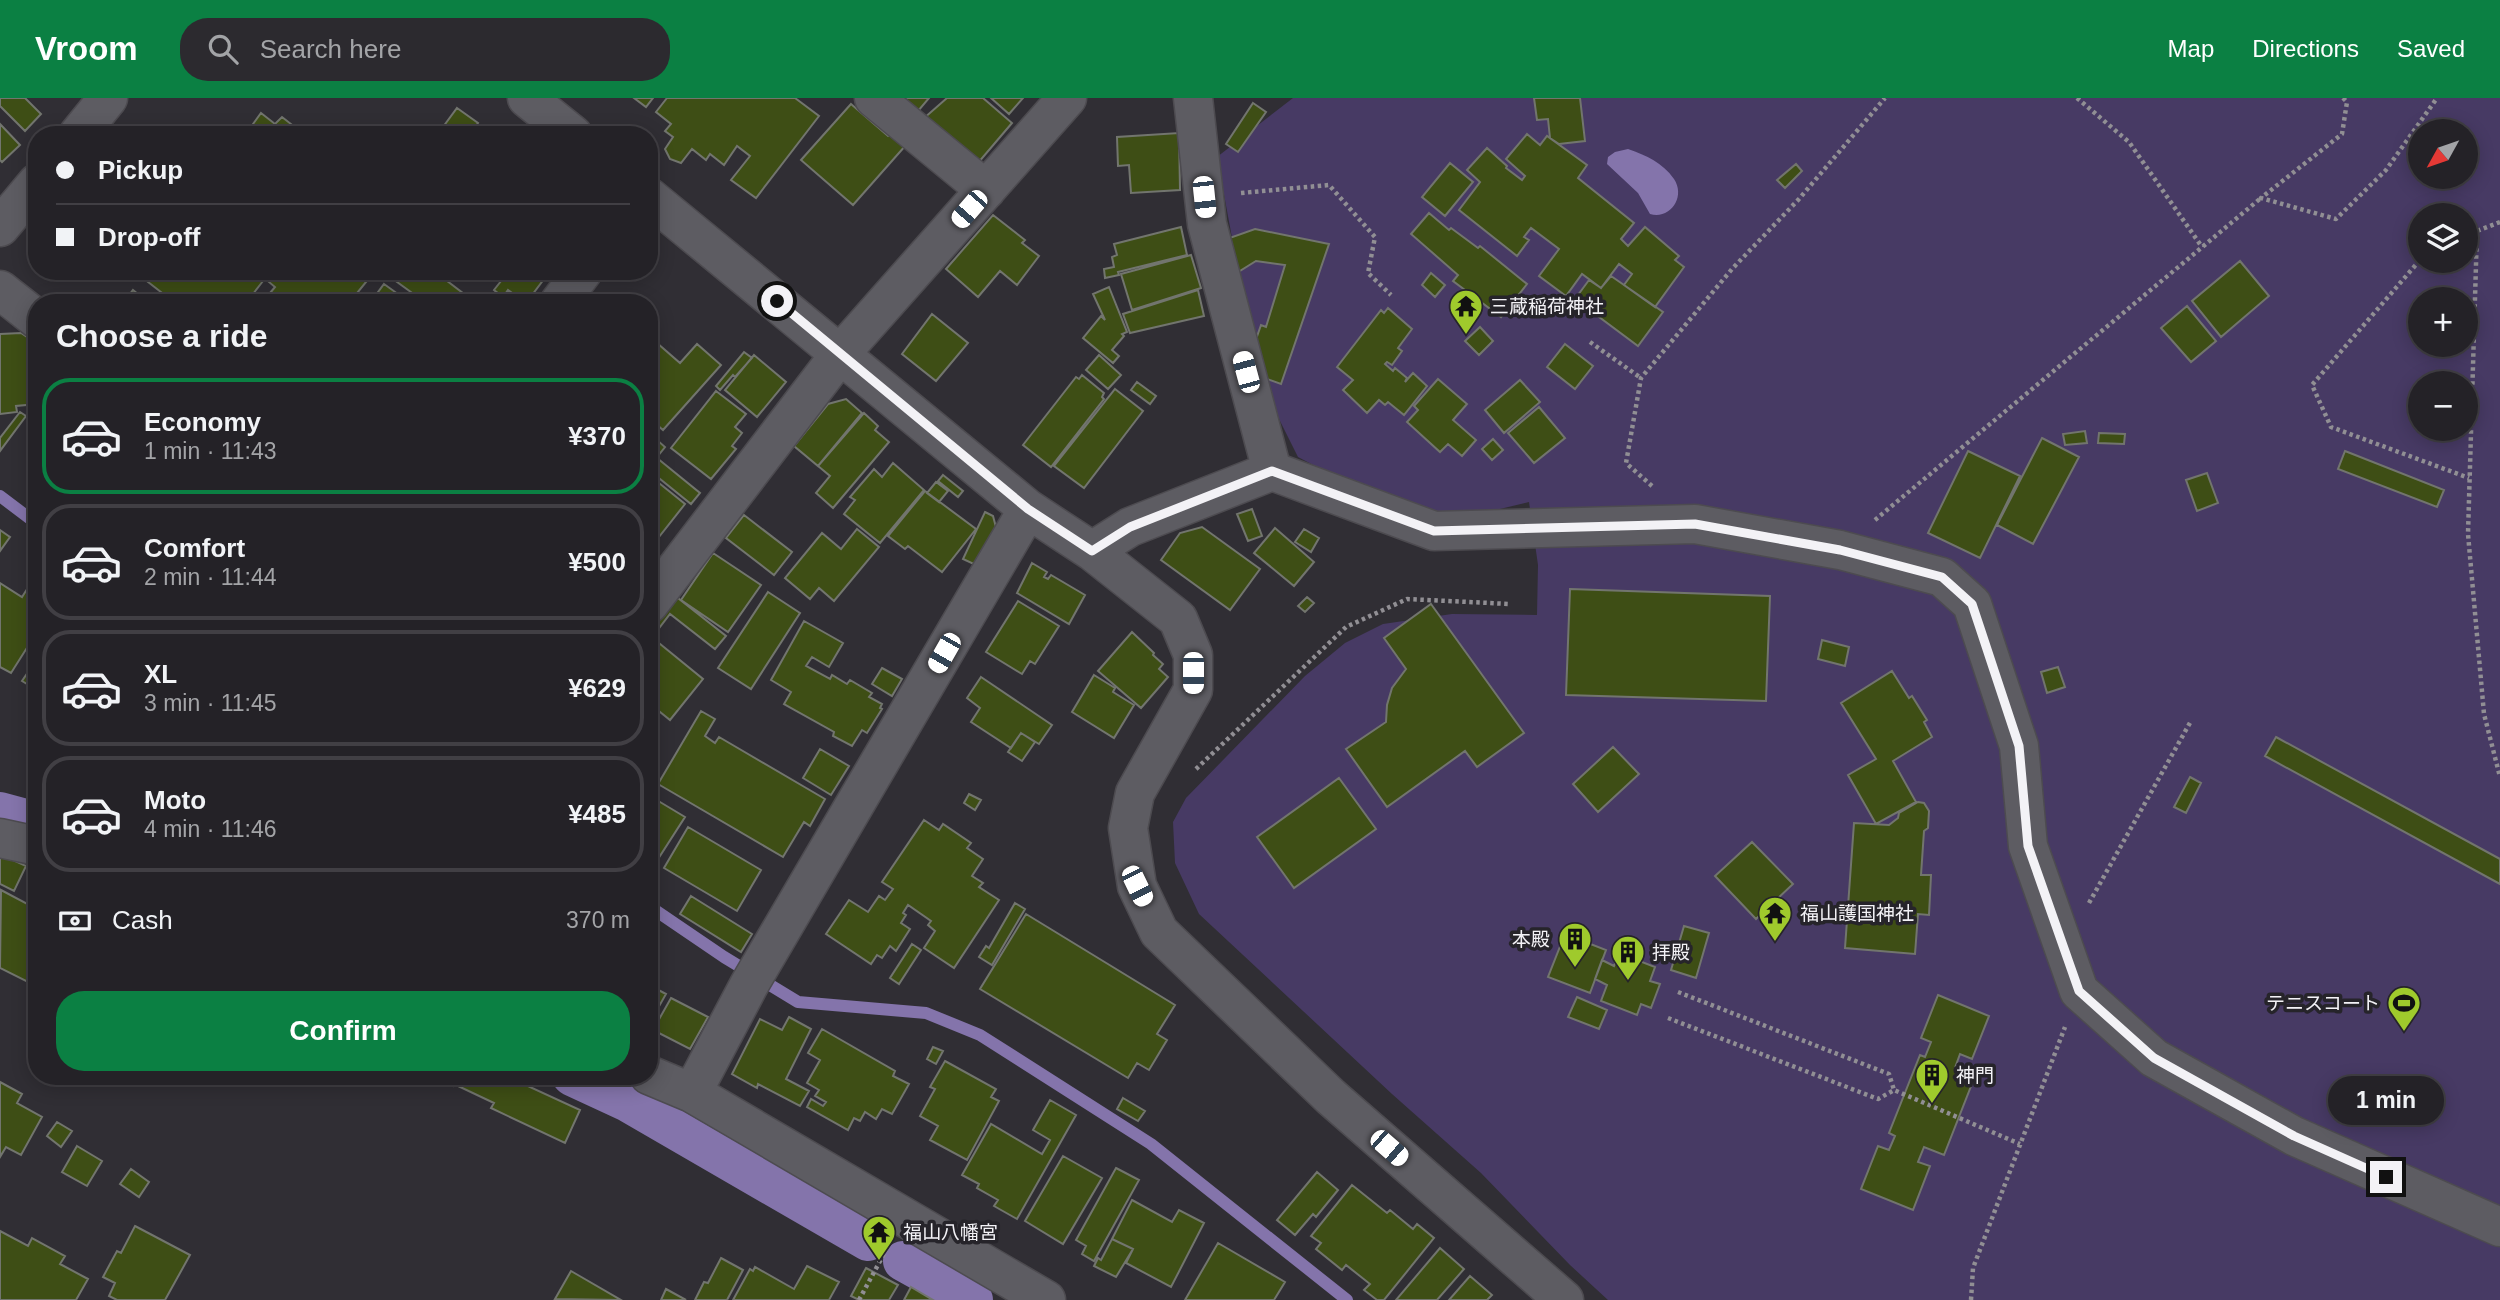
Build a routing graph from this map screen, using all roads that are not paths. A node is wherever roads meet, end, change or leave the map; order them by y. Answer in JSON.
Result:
{"nodes":[{"id":1,"x":108,"y":98,"type":"edge"},
{"id":2,"x":527,"y":98,"type":"edge"},
{"id":3,"x":874,"y":98,"type":"edge"},
{"id":4,"x":1067,"y":98,"type":"edge"},
{"id":5,"x":1193,"y":98,"type":"edge"},
{"id":6,"x":85,"y":126,"type":"edge"},
{"id":7,"x":562,"y":126,"type":"edge"},
{"id":8,"x":986,"y":190,"type":"junction"},
{"id":9,"x":28,"y":194,"type":"edge"},
{"id":10,"x":658,"y":204,"type":"edge"},
{"id":11,"x":0,"y":227,"type":"edge"},
{"id":12,"x":0,"y":290,"type":"edge"},
{"id":13,"x":28,"y":312,"type":"edge"},
{"id":14,"x":841,"y":354,"type":"junction"},
{"id":15,"x":1272,"y":471,"type":"junction"},
{"id":16,"x":1028,"y":509,"type":"junction"},
{"id":17,"x":1092,"y":551,"type":"junction"},
{"id":18,"x":658,"y":584,"type":"edge"},
{"id":19,"x":0,"y":838,"type":"edge"},
{"id":20,"x":28,"y":844,"type":"edge"},
{"id":21,"x":658,"y":1079,"type":"edge"},
{"id":22,"x":692,"y":1093,"type":"junction"},
{"id":23,"x":2500,"y":1227,"type":"edge"},
{"id":24,"x":1046,"y":1300,"type":"edge"},
{"id":25,"x":1564,"y":1300,"type":"edge"}],
"edges":[{"from":1,"to":6,"type":"street"},
{"from":2,"to":7,"type":"street"},
{"from":3,"to":8,"type":"street"},
{"from":4,"to":8,"type":"street"},
{"from":5,"to":15,"type":"street"},
{"from":8,"to":14,"type":"street"},
{"from":9,"to":11,"type":"street"},
{"from":10,"to":14,"type":"street"},
{"from":12,"to":13,"type":"street"},
{"from":14,"to":16,"type":"street"},
{"from":14,"to":18,"type":"street"},
{"from":15,"to":17,"type":"street"},
{"from":15,"to":23,"type":"street"},
{"from":16,"to":17,"type":"street"},
{"from":16,"to":22,"type":"street"},
{"from":17,"to":25,"type":"street"},
{"from":19,"to":20,"type":"street"},
{"from":21,"to":22,"type":"street"},
{"from":22,"to":24,"type":"street"}]}
